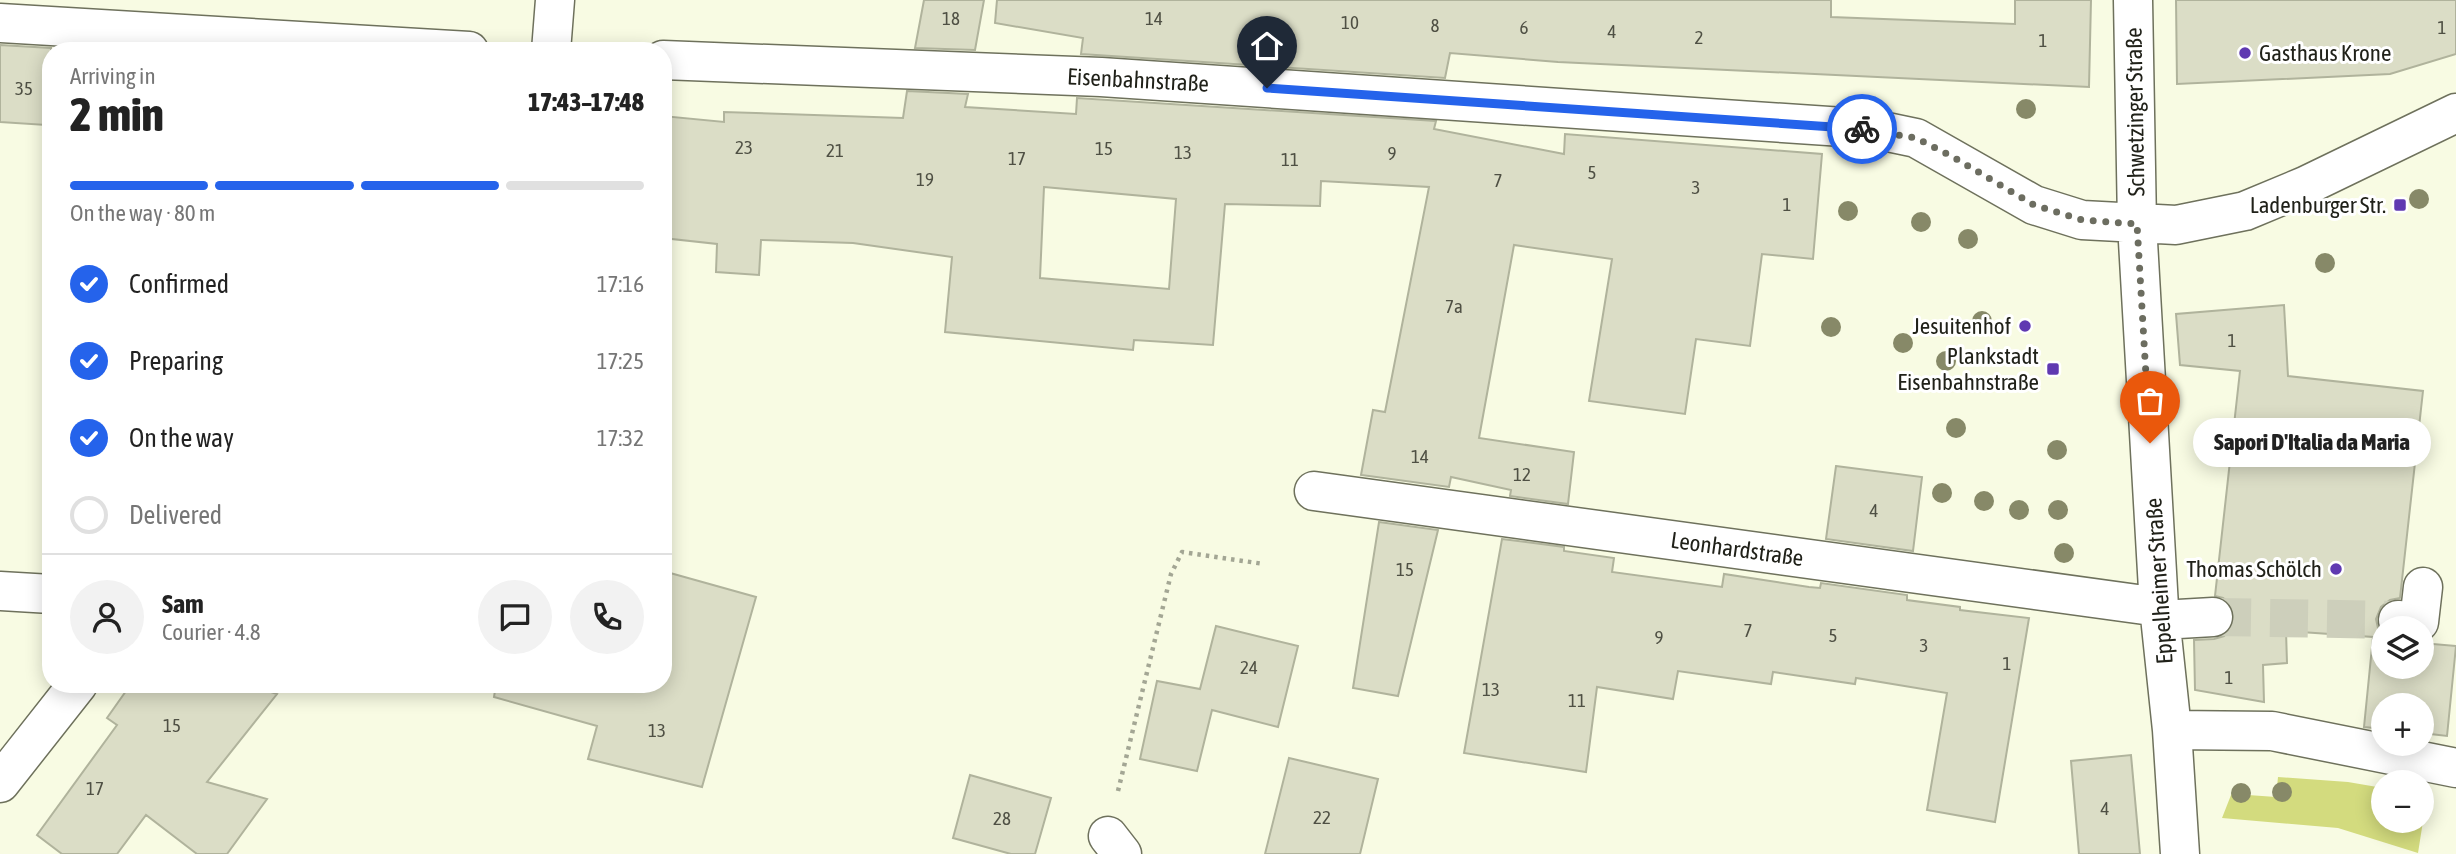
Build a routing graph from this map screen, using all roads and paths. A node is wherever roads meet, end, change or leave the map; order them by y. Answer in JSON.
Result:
{"nodes":[{"id":1,"x":555,"y":0,"type":"edge"},
{"id":2,"x":2133,"y":0,"type":"edge"},
{"id":3,"x":0,"y":23,"type":"edge"},
{"id":4,"x":318,"y":42,"type":"edge"},
{"id":5,"x":552,"y":42,"type":"edge"},
{"id":6,"x":672,"y":60,"type":"edge"},
{"id":7,"x":2456,"y":113,"type":"edge"},
{"id":8,"x":2137,"y":224,"type":"junction"},
{"id":9,"x":1314,"y":491,"type":"dead end"},
{"id":10,"x":1264,"y":564,"type":"dead end"},
{"id":11,"x":2423,"y":587,"type":"dead end"},
{"id":12,"x":0,"y":591,"type":"edge"},
{"id":13,"x":42,"y":593,"type":"edge"},
{"id":14,"x":2160,"y":613,"type":"junction"},
{"id":15,"x":2420,"y":616,"type":"edge"},
{"id":16,"x":2213,"y":617,"type":"tunnel mouth"},
{"id":17,"x":71,"y":693,"type":"edge"},
{"id":18,"x":2172,"y":730,"type":"junction"},
{"id":19,"x":2456,"y":768,"type":"edge"},
{"id":20,"x":0,"y":783,"type":"edge"},
{"id":21,"x":1115,"y":845,"type":"edge"},
{"id":22,"x":2180,"y":854,"type":"edge"}],
"edges":[{"from":1,"to":5,"type":"street"},
{"from":2,"to":8,"type":"street","name":"Schwetzinger Straße"},
{"from":3,"to":4,"type":"street"},
{"from":6,"to":8,"type":"street","name":"Eisenbahnstraße"},
{"from":7,"to":8,"type":"street","name":"Eisenbahnstraße"},
{"from":8,"to":14,"type":"street","name":"Eppelheimer Straße"},
{"from":9,"to":14,"type":"street","name":"Leonhardstraße"},
{"from":10,"to":21,"type":"path"},
{"from":11,"to":15,"type":"street"},
{"from":12,"to":13,"type":"street"},
{"from":14,"to":16,"type":"street","name":"Leonhardstraße"},
{"from":14,"to":18,"type":"street","name":"Eppelheimer Straße"},
{"from":17,"to":20,"type":"street"},
{"from":18,"to":19,"type":"street"},
{"from":18,"to":22,"type":"street","name":"Eppelheimer Straße"}]}
